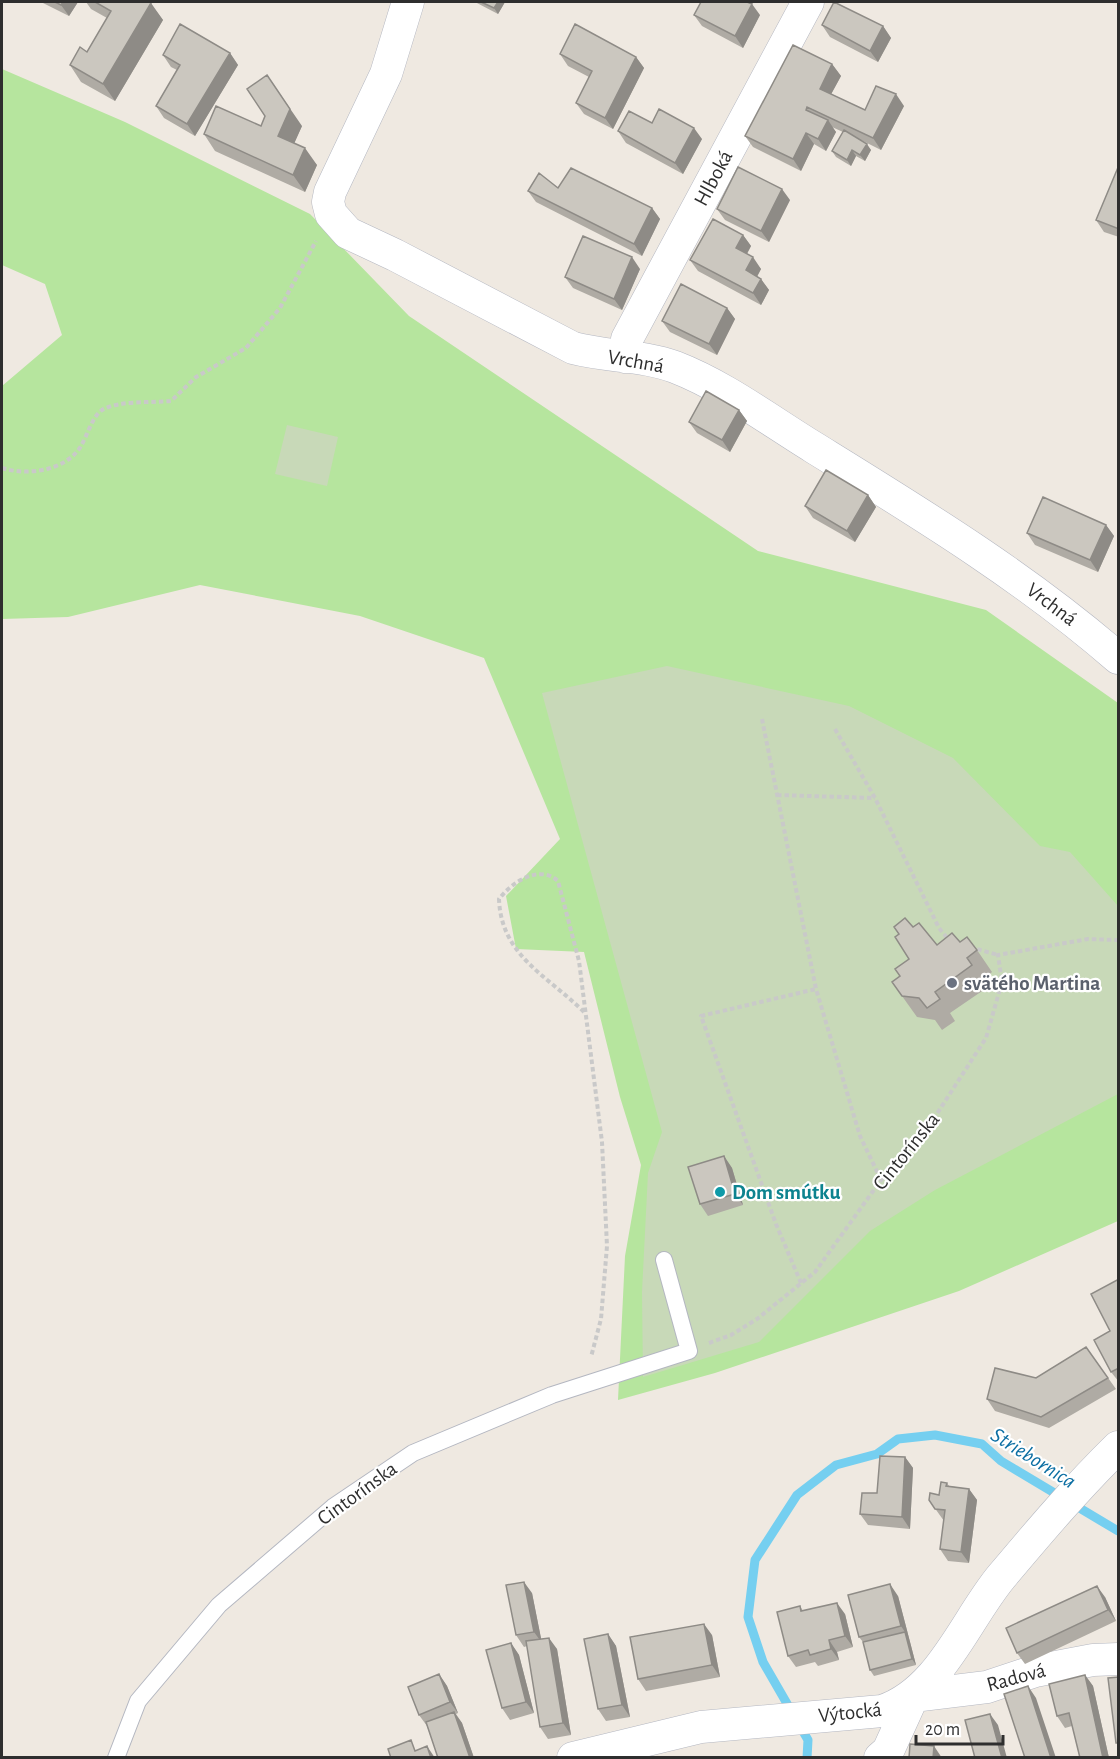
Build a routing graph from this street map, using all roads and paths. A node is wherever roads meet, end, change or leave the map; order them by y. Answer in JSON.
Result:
{"nodes":[{"id":1,"x":408,"y":2,"type":"edge"},
{"id":2,"x":808,"y":2,"type":"edge"},
{"id":3,"x":331,"y":214,"type":"junction"},
{"id":4,"x":625,"y":357,"type":"junction"},
{"id":5,"x":2,"y":468,"type":"edge"},
{"id":6,"x":1119,"y":658,"type":"edge"},
{"id":7,"x":762,"y":719,"type":"dead end"},
{"id":8,"x":835,"y":729,"type":"dead end"},
{"id":9,"x":777,"y":795,"type":"junction"},
{"id":10,"x":875,"y":798,"type":"junction"},
{"id":11,"x":1119,"y":940,"type":"edge"},
{"id":12,"x":998,"y":955,"type":"junction"},
{"id":13,"x":816,"y":989,"type":"junction"},
{"id":14,"x":584,"y":1012,"type":"junction"},
{"id":15,"x":881,"y":1180,"type":"junction"},
{"id":16,"x":664,"y":1260,"type":"dead end"},
{"id":17,"x":801,"y":1283,"type":"junction"},
{"id":18,"x":689,"y":1351,"type":"junction"},
{"id":19,"x":572,"y":1388,"type":"junction"},
{"id":20,"x":1119,"y":1447,"type":"edge"},
{"id":21,"x":1119,"y":1659,"type":"edge"},
{"id":22,"x":914,"y":1696,"type":"junction"},
{"id":23,"x":886,"y":1756,"type":"edge"},
{"id":24,"x":116,"y":1758,"type":"edge"},
{"id":25,"x":573,"y":1758,"type":"edge"}],
"edges":[{"from":1,"to":3,"type":"street"},
{"from":2,"to":4,"type":"street","name":"Hlboká"},
{"from":3,"to":4,"type":"street","name":"Vrchná"},
{"from":3,"to":5,"type":"path"},
{"from":4,"to":6,"type":"street","name":"Vrchná"},
{"from":7,"to":9,"type":"path"},
{"from":8,"to":10,"type":"path"},
{"from":9,"to":10,"type":"path"},
{"from":9,"to":13,"type":"path"},
{"from":10,"to":12,"type":"path"},
{"from":11,"to":12,"type":"path"},
{"from":12,"to":15,"type":"path","name":"Cintorínska"},
{"from":13,"to":15,"type":"path"},
{"from":13,"to":17,"type":"path"},
{"from":14,"to":14,"type":"path"},
{"from":14,"to":19,"type":"path"},
{"from":15,"to":17,"type":"path","name":"Cintorínska"},
{"from":16,"to":18,"type":"lane"},
{"from":17,"to":18,"type":"path","name":"Cintorínska"},
{"from":18,"to":19,"type":"lane","name":"Cintorínska"},
{"from":19,"to":24,"type":"lane","name":"Cintorínska"},
{"from":20,"to":22,"type":"street","name":"Výtocká"},
{"from":21,"to":22,"type":"street","name":"Radová"},
{"from":22,"to":23,"type":"street"},
{"from":22,"to":25,"type":"street","name":"Výtocká"}]}
